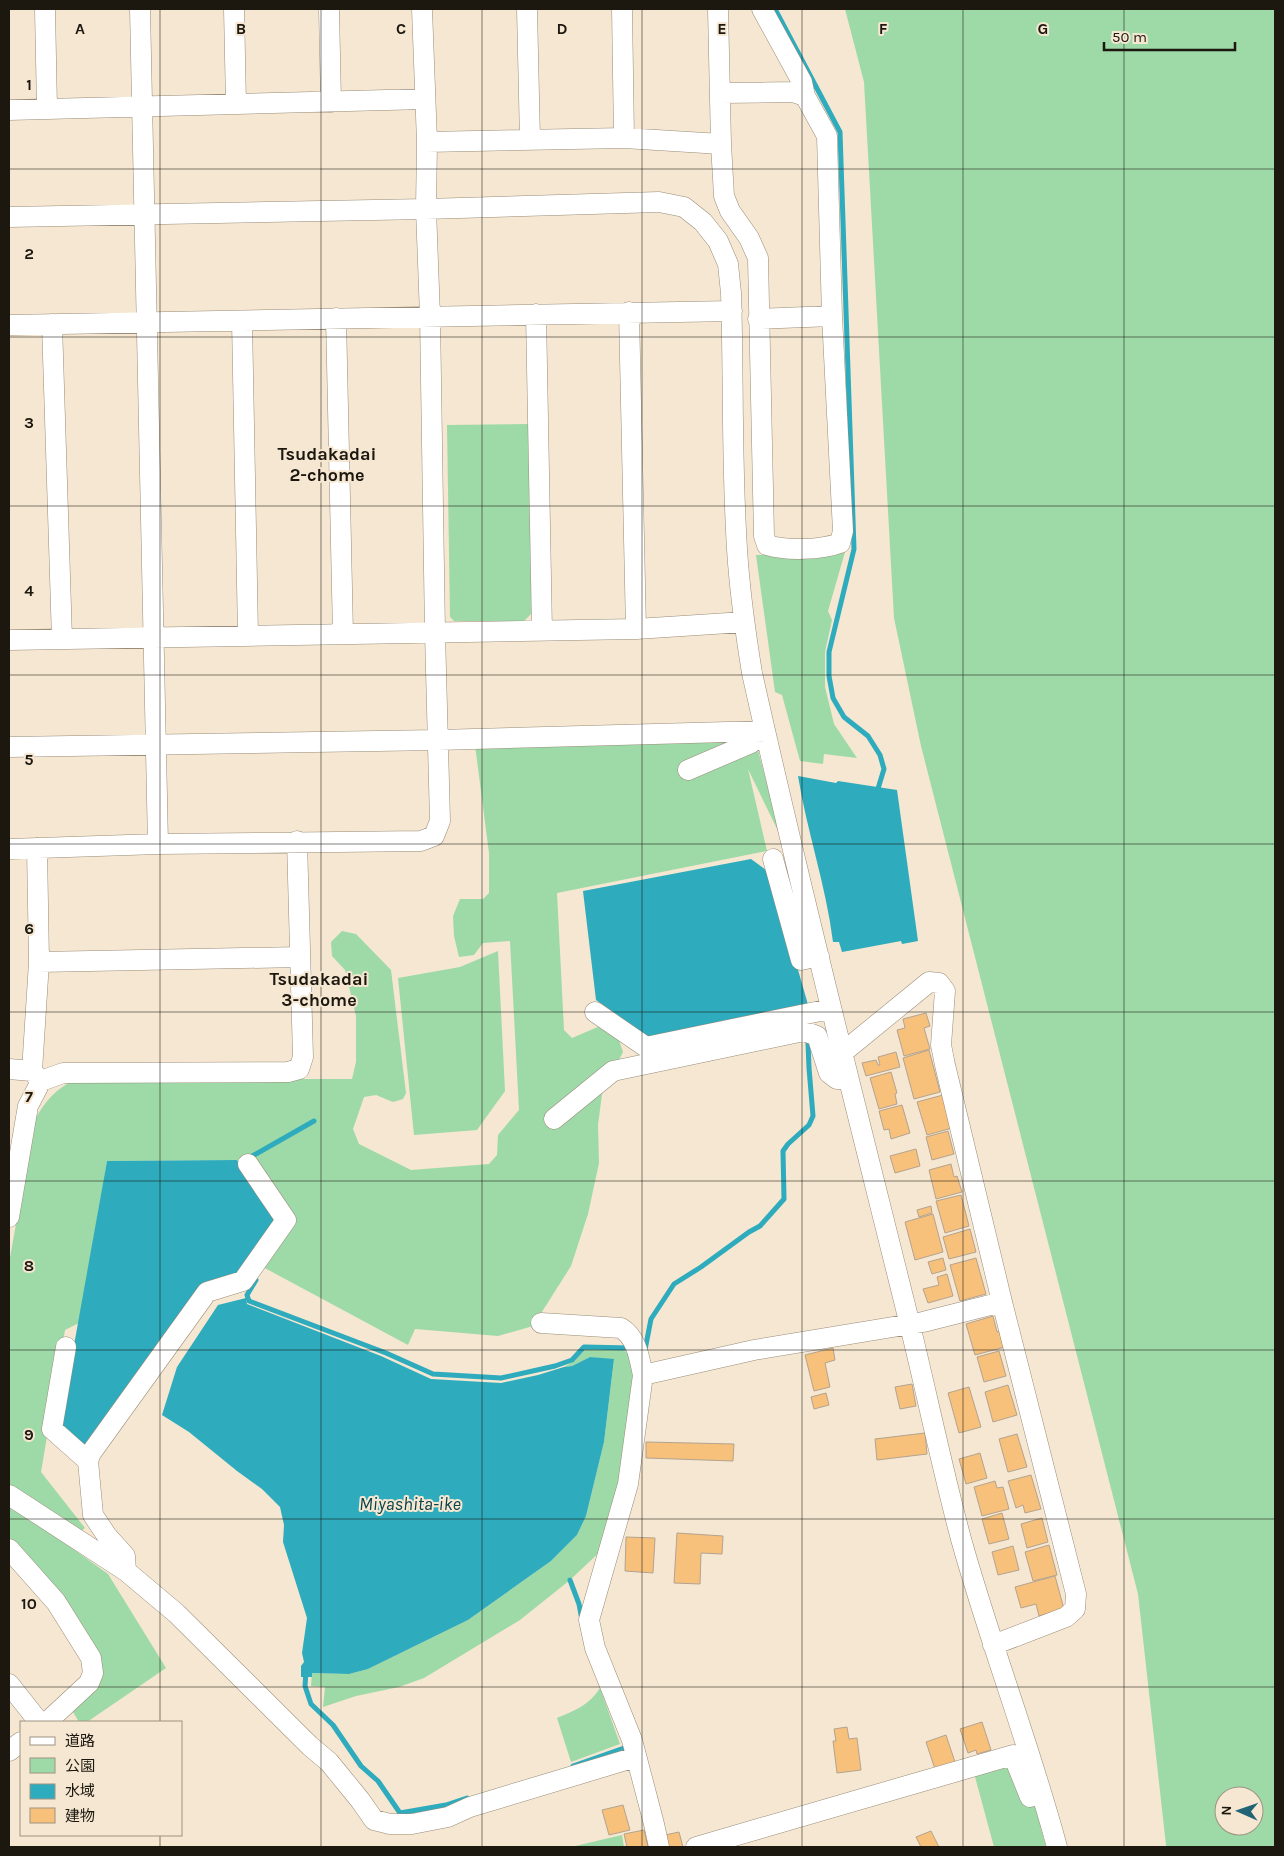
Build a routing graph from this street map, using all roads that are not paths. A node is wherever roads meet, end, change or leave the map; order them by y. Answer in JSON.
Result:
{"nodes":[{"id":1,"x":45,"y":9,"type":"edge"},
{"id":2,"x":140,"y":9,"type":"edge"},
{"id":3,"x":234,"y":9,"type":"edge"},
{"id":4,"x":329,"y":9,"type":"edge"},
{"id":5,"x":422,"y":9,"type":"edge"},
{"id":6,"x":527,"y":9,"type":"edge"},
{"id":7,"x":622,"y":9,"type":"edge"},
{"id":8,"x":718,"y":9,"type":"edge"},
{"id":9,"x":762,"y":9,"type":"edge"},
{"id":10,"x":721,"y":92,"type":"junction"},
{"id":11,"x":805,"y":96,"type":"junction"},
{"id":12,"x":425,"y":100,"type":"junction"},
{"id":13,"x":331,"y":102,"type":"junction"},
{"id":14,"x":236,"y":104,"type":"junction"},
{"id":15,"x":142,"y":107,"type":"junction"},
{"id":16,"x":47,"y":109,"type":"junction"},
{"id":17,"x":9,"y":110,"type":"edge"},
{"id":18,"x":624,"y":138,"type":"junction"},
{"id":19,"x":530,"y":140,"type":"junction"},
{"id":20,"x":427,"y":142,"type":"junction"},
{"id":21,"x":721,"y":144,"type":"junction"},
{"id":22,"x":426,"y":209,"type":"junction"},
{"id":23,"x":144,"y":214,"type":"junction"},
{"id":24,"x":9,"y":217,"type":"edge"},
{"id":25,"x":732,"y":310,"type":"junction"},
{"id":26,"x":629,"y":312,"type":"junction"},
{"id":27,"x":536,"y":314,"type":"junction"},
{"id":28,"x":430,"y":316,"type":"junction"},
{"id":29,"x":832,"y":316,"type":"junction"},
{"id":30,"x":336,"y":318,"type":"junction"},
{"id":31,"x":758,"y":319,"type":"junction"},
{"id":32,"x":242,"y":321,"type":"junction"},
{"id":33,"x":146,"y":323,"type":"junction"},
{"id":34,"x":52,"y":324,"type":"junction"},
{"id":35,"x":9,"y":325,"type":"edge"},
{"id":36,"x":744,"y":622,"type":"junction"},
{"id":37,"x":636,"y":628,"type":"junction"},
{"id":38,"x":542,"y":630,"type":"junction"},
{"id":39,"x":435,"y":633,"type":"junction"},
{"id":40,"x":344,"y":634,"type":"junction"},
{"id":41,"x":248,"y":635,"type":"junction"},
{"id":42,"x":155,"y":637,"type":"junction"},
{"id":43,"x":62,"y":639,"type":"junction"},
{"id":44,"x":9,"y":640,"type":"edge"},
{"id":45,"x":765,"y":732,"type":"junction"},
{"id":46,"x":438,"y":740,"type":"junction"},
{"id":47,"x":158,"y":745,"type":"junction"},
{"id":48,"x":9,"y":747,"type":"edge"},
{"id":49,"x":688,"y":770,"type":"dead end"},
{"id":50,"x":297,"y":842,"type":"junction"},
{"id":51,"x":158,"y":844,"type":"junction"},
{"id":52,"x":37,"y":848,"type":"junction"},
{"id":53,"x":9,"y":849,"type":"edge"},
{"id":54,"x":773,"y":859,"type":"dead end"},
{"id":55,"x":819,"y":956,"type":"junction"},
{"id":56,"x":300,"y":957,"type":"junction"},
{"id":57,"x":39,"y":962,"type":"junction"},
{"id":58,"x":830,"y":1010,"type":"junction"},
{"id":59,"x":595,"y":1012,"type":"dead end"},
{"id":60,"x":842,"y":1053,"type":"junction"},
{"id":61,"x":9,"y":1068,"type":"edge"},
{"id":62,"x":37,"y":1076,"type":"junction"},
{"id":63,"x":848,"y":1078,"type":"junction"},
{"id":64,"x":554,"y":1119,"type":"dead end"},
{"id":65,"x":248,"y":1164,"type":"dead end"},
{"id":66,"x":9,"y":1217,"type":"edge"},
{"id":67,"x":1002,"y":1302,"type":"junction"},
{"id":68,"x":541,"y":1323,"type":"dead end"},
{"id":69,"x":910,"y":1324,"type":"junction"},
{"id":70,"x":66,"y":1347,"type":"dead end"},
{"id":71,"x":648,"y":1374,"type":"junction"},
{"id":72,"x":88,"y":1461,"type":"junction"},
{"id":73,"x":9,"y":1495,"type":"edge"},
{"id":74,"x":9,"y":1549,"type":"edge"},
{"id":75,"x":126,"y":1571,"type":"junction"},
{"id":76,"x":993,"y":1645,"type":"junction"},
{"id":77,"x":9,"y":1684,"type":"edge"},
{"id":78,"x":38,"y":1721,"type":"edge"},
{"id":79,"x":47,"y":1721,"type":"edge"},
{"id":80,"x":20,"y":1743,"type":"edge"},
{"id":81,"x":634,"y":1750,"type":"junction"},
{"id":82,"x":9,"y":1751,"type":"edge"},
{"id":83,"x":1043,"y":1793,"type":"junction"},
{"id":84,"x":659,"y":1847,"type":"edge"},
{"id":85,"x":696,"y":1847,"type":"edge"},
{"id":86,"x":1057,"y":1847,"type":"edge"}],
"edges":[{"from":1,"to":16,"type":"street"},
{"from":2,"to":15,"type":"street"},
{"from":3,"to":14,"type":"street"},
{"from":4,"to":13,"type":"street"},
{"from":5,"to":12,"type":"street"},
{"from":6,"to":19,"type":"street"},
{"from":7,"to":18,"type":"street"},
{"from":8,"to":10,"type":"street"},
{"from":9,"to":11,"type":"street"},
{"from":10,"to":11,"type":"street"},
{"from":10,"to":21,"type":"street"},
{"from":11,"to":29,"type":"street"},
{"from":12,"to":13,"type":"street"},
{"from":12,"to":20,"type":"street"},
{"from":13,"to":14,"type":"street"},
{"from":14,"to":15,"type":"street"},
{"from":15,"to":16,"type":"street"},
{"from":15,"to":23,"type":"street"},
{"from":16,"to":17,"type":"street"},
{"from":18,"to":19,"type":"street"},
{"from":18,"to":21,"type":"street"},
{"from":19,"to":20,"type":"street"},
{"from":20,"to":22,"type":"street"},
{"from":21,"to":31,"type":"street"},
{"from":22,"to":23,"type":"street"},
{"from":22,"to":25,"type":"street"},
{"from":22,"to":28,"type":"street"},
{"from":23,"to":24,"type":"street"},
{"from":23,"to":33,"type":"street"},
{"from":25,"to":26,"type":"street"},
{"from":25,"to":36,"type":"street"},
{"from":26,"to":27,"type":"street"},
{"from":26,"to":37,"type":"street"},
{"from":27,"to":28,"type":"street"},
{"from":27,"to":38,"type":"street"},
{"from":28,"to":30,"type":"street"},
{"from":28,"to":39,"type":"street"},
{"from":29,"to":31,"type":"street"},
{"from":29,"to":31,"type":"street"},
{"from":30,"to":32,"type":"street"},
{"from":30,"to":40,"type":"street"},
{"from":32,"to":33,"type":"street"},
{"from":32,"to":41,"type":"street"},
{"from":33,"to":34,"type":"street"},
{"from":33,"to":42,"type":"street"},
{"from":34,"to":35,"type":"street"},
{"from":34,"to":43,"type":"street"},
{"from":36,"to":37,"type":"street"},
{"from":36,"to":45,"type":"street"},
{"from":37,"to":38,"type":"street"},
{"from":38,"to":39,"type":"street"},
{"from":39,"to":40,"type":"street"},
{"from":39,"to":46,"type":"street"},
{"from":40,"to":41,"type":"street"},
{"from":41,"to":42,"type":"street"},
{"from":42,"to":43,"type":"street"},
{"from":42,"to":47,"type":"street"},
{"from":43,"to":44,"type":"street"},
{"from":45,"to":46,"type":"street"},
{"from":45,"to":49,"type":"street"},
{"from":45,"to":55,"type":"street"},
{"from":46,"to":47,"type":"street"},
{"from":46,"to":50,"type":"street"},
{"from":47,"to":48,"type":"street"},
{"from":47,"to":51,"type":"street"},
{"from":50,"to":51,"type":"street"},
{"from":50,"to":56,"type":"street"},
{"from":51,"to":52,"type":"street"},
{"from":52,"to":53,"type":"street"},
{"from":52,"to":57,"type":"street"},
{"from":54,"to":55,"type":"street"},
{"from":55,"to":58,"type":"street"},
{"from":56,"to":57,"type":"street"},
{"from":56,"to":62,"type":"street"},
{"from":57,"to":62,"type":"street"},
{"from":58,"to":59,"type":"street"},
{"from":58,"to":60,"type":"street"},
{"from":60,"to":63,"type":"street"},
{"from":60,"to":67,"type":"street"},
{"from":61,"to":62,"type":"street"},
{"from":62,"to":66,"type":"street"},
{"from":63,"to":64,"type":"street"},
{"from":63,"to":69,"type":"street"},
{"from":65,"to":72,"type":"street"},
{"from":67,"to":69,"type":"street"},
{"from":67,"to":76,"type":"street"},
{"from":68,"to":71,"type":"street"},
{"from":69,"to":71,"type":"street"},
{"from":69,"to":76,"type":"street"},
{"from":70,"to":72,"type":"street"},
{"from":71,"to":81,"type":"street"},
{"from":72,"to":75,"type":"street"},
{"from":73,"to":75,"type":"street"},
{"from":74,"to":79,"type":"street"},
{"from":75,"to":81,"type":"street"},
{"from":76,"to":83,"type":"street"},
{"from":77,"to":78,"type":"street"},
{"from":80,"to":82,"type":"street"},
{"from":81,"to":84,"type":"street"},
{"from":83,"to":85,"type":"street"},
{"from":83,"to":86,"type":"street"}]}
